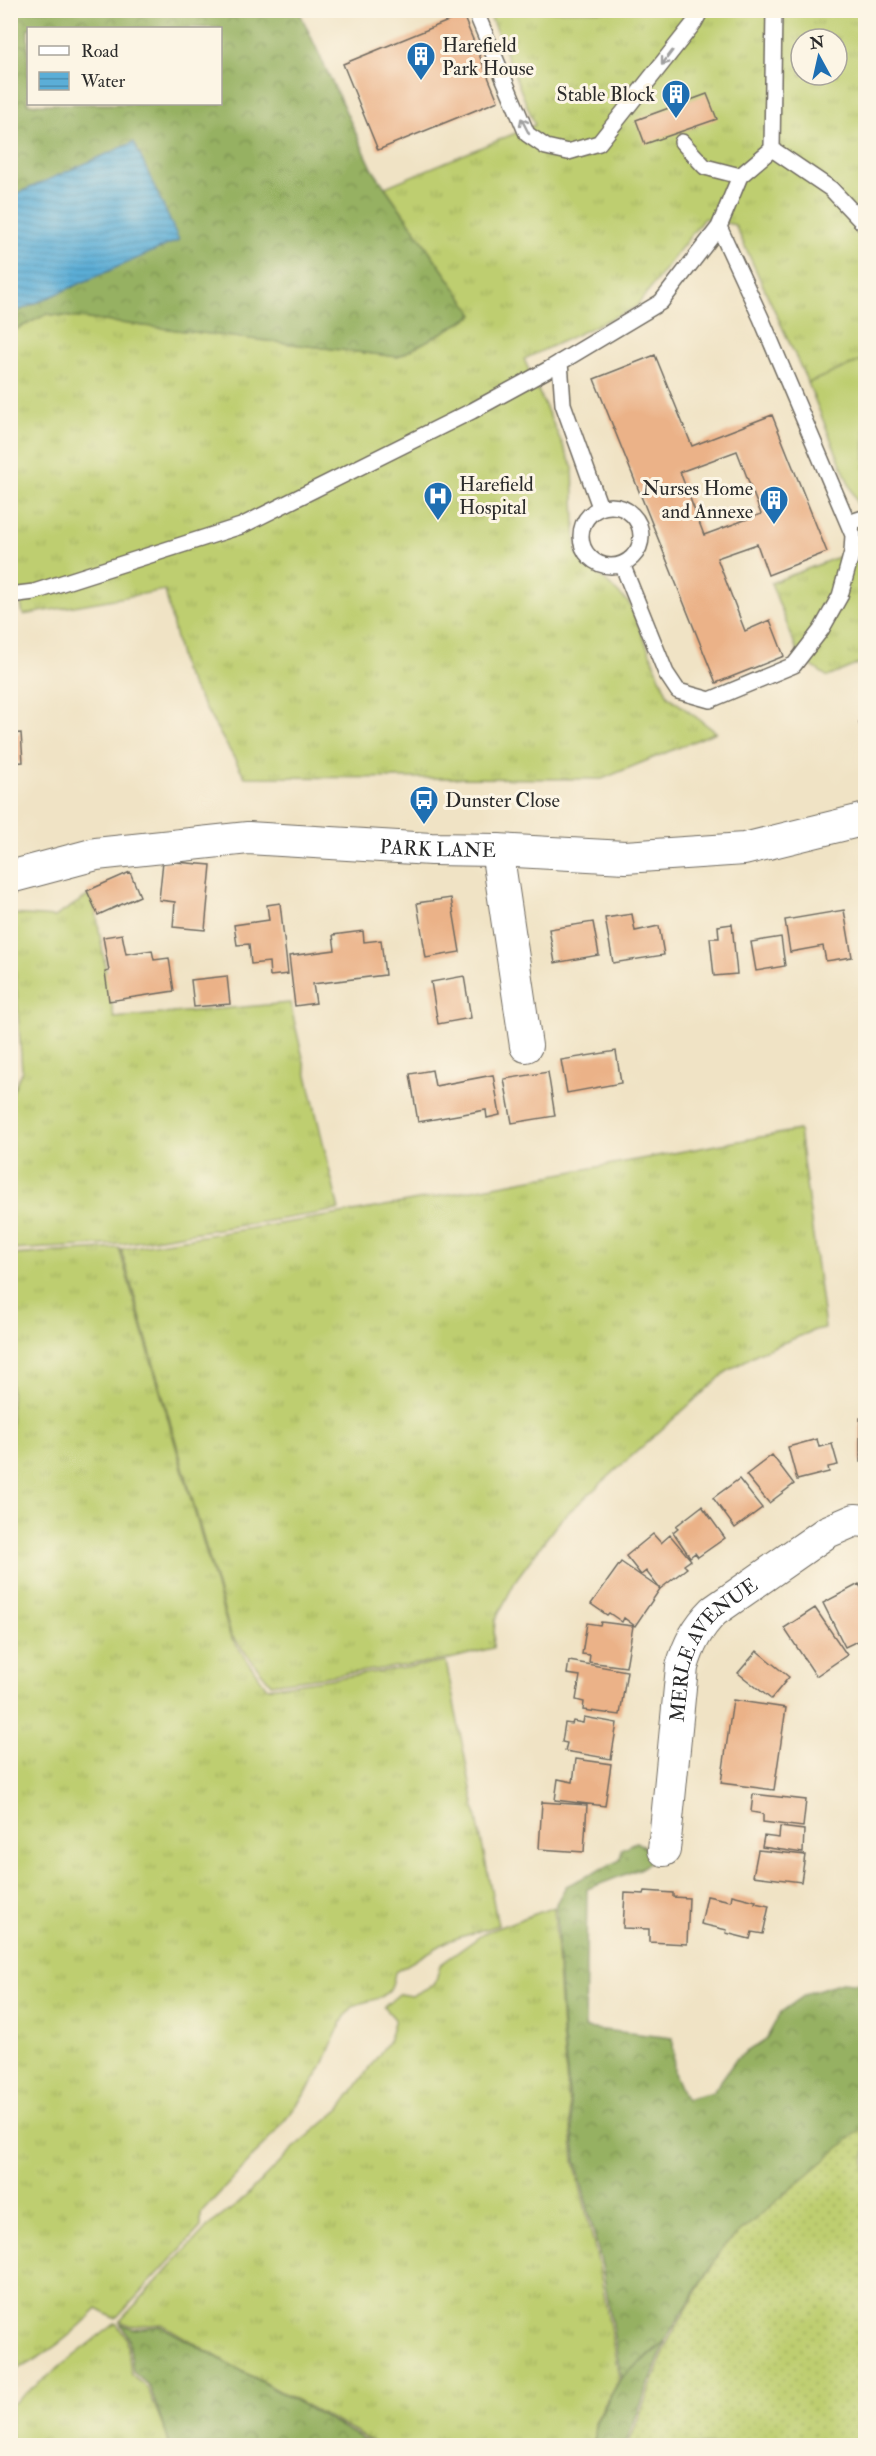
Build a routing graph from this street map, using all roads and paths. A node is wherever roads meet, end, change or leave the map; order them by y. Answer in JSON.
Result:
{"nodes":[{"id":1,"x":475,"y":10,"type":"edge"},
{"id":2,"x":701,"y":10,"type":"edge"},
{"id":3,"x":774,"y":10,"type":"edge"},
{"id":4,"x":682,"y":142,"type":"dead end"},
{"id":5,"x":772,"y":149,"type":"junction"},
{"id":6,"x":740,"y":176,"type":"junction"},
{"id":7,"x":866,"y":226,"type":"edge"},
{"id":8,"x":718,"y":227,"type":"junction"},
{"id":9,"x":560,"y":362,"type":"junction"},
{"id":10,"x":600,"y":507,"type":"junction"},
{"id":11,"x":866,"y":517,"type":"edge"},
{"id":12,"x":848,"y":524,"type":"junction"},
{"id":13,"x":622,"y":564,"type":"junction"},
{"id":14,"x":10,"y":595,"type":"edge"},
{"id":15,"x":866,"y":819,"type":"edge"},
{"id":16,"x":497,"y":850,"type":"junction"},
{"id":17,"x":10,"y":877,"type":"edge"},
{"id":18,"x":526,"y":1046,"type":"dead end"},
{"id":19,"x":866,"y":1521,"type":"edge"},
{"id":20,"x":664,"y":1850,"type":"dead end"}],
"edges":[{"from":2,"to":1,"type":"lane","one_way":true},
{"from":3,"to":5,"type":"lane"},
{"from":4,"to":6,"type":"lane"},
{"from":5,"to":6,"type":"lane"},
{"from":5,"to":7,"type":"lane"},
{"from":6,"to":8,"type":"lane"},
{"from":8,"to":9,"type":"lane"},
{"from":8,"to":12,"type":"lane"},
{"from":9,"to":10,"type":"lane"},
{"from":9,"to":14,"type":"lane"},
{"from":10,"to":13,"type":"lane"},
{"from":10,"to":13,"type":"lane"},
{"from":11,"to":12,"type":"lane"},
{"from":12,"to":13,"type":"lane"},
{"from":15,"to":16,"type":"street","name":"PARK LANE"},
{"from":16,"to":17,"type":"street","name":"PARK LANE"},
{"from":16,"to":18,"type":"street"},
{"from":19,"to":20,"type":"street","name":"MERLE AVENUE"}]}
